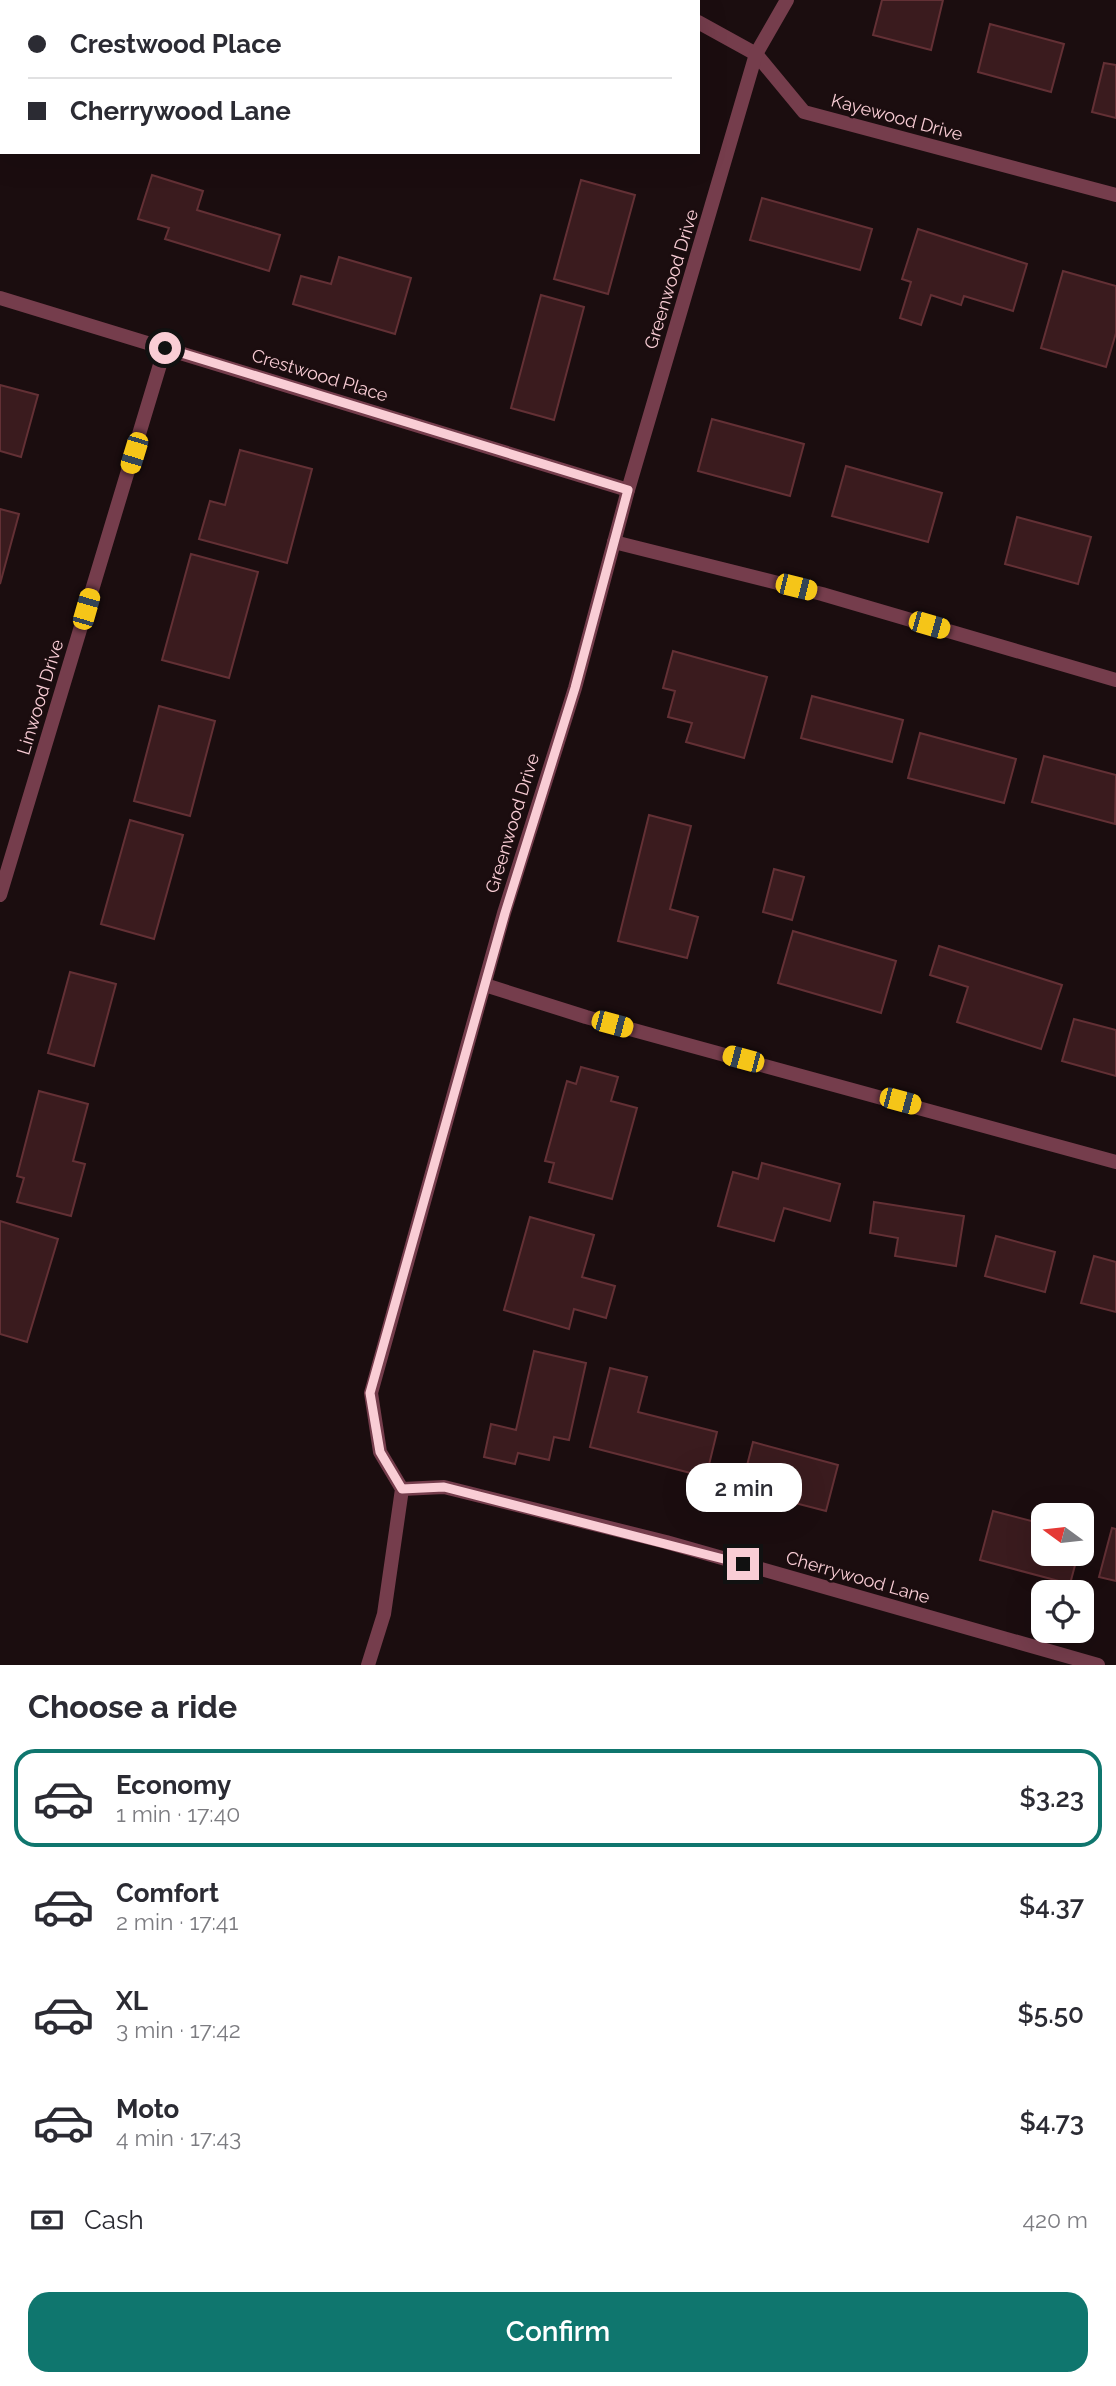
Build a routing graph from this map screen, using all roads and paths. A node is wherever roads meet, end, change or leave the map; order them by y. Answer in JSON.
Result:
{"nodes":[{"id":1,"x":787,"y":0,"type":"edge"},
{"id":2,"x":700,"y":23,"type":"edge"},
{"id":3,"x":756,"y":54,"type":"junction"},
{"id":4,"x":1116,"y":195,"type":"edge"},
{"id":5,"x":0,"y":298,"type":"edge"},
{"id":6,"x":165,"y":348,"type":"junction"},
{"id":7,"x":628,"y":490,"type":"junction"},
{"id":8,"x":614,"y":542,"type":"junction"},
{"id":9,"x":1116,"y":680,"type":"edge"},
{"id":10,"x":0,"y":895,"type":"edge"},
{"id":11,"x":485,"y":985,"type":"junction"},
{"id":12,"x":1116,"y":1162,"type":"edge"},
{"id":13,"x":402,"y":1489,"type":"junction"},
{"id":14,"x":368,"y":1665,"type":"edge"},
{"id":15,"x":1098,"y":1665,"type":"edge"}],
"edges":[{"from":1,"to":3,"type":"street","name":"Greenwood Drive"},
{"from":2,"to":3,"type":"street","name":"Kayewood Drive"},
{"from":3,"to":4,"type":"street","name":"Kayewood Drive"},
{"from":3,"to":7,"type":"street","name":"Greenwood Drive"},
{"from":5,"to":6,"type":"street","name":"Crestwood Place"},
{"from":6,"to":7,"type":"street","name":"Crestwood Place"},
{"from":6,"to":10,"type":"street","name":"Linwood Drive"},
{"from":7,"to":8,"type":"street","name":"Greenwood Drive"},
{"from":8,"to":9,"type":"street"},
{"from":8,"to":11,"type":"street","name":"Greenwood Drive"},
{"from":11,"to":12,"type":"street"},
{"from":11,"to":13,"type":"street","name":"Greenwood Drive"},
{"from":13,"to":14,"type":"street"},
{"from":13,"to":15,"type":"street","name":"Cherrywood Lane"}]}
